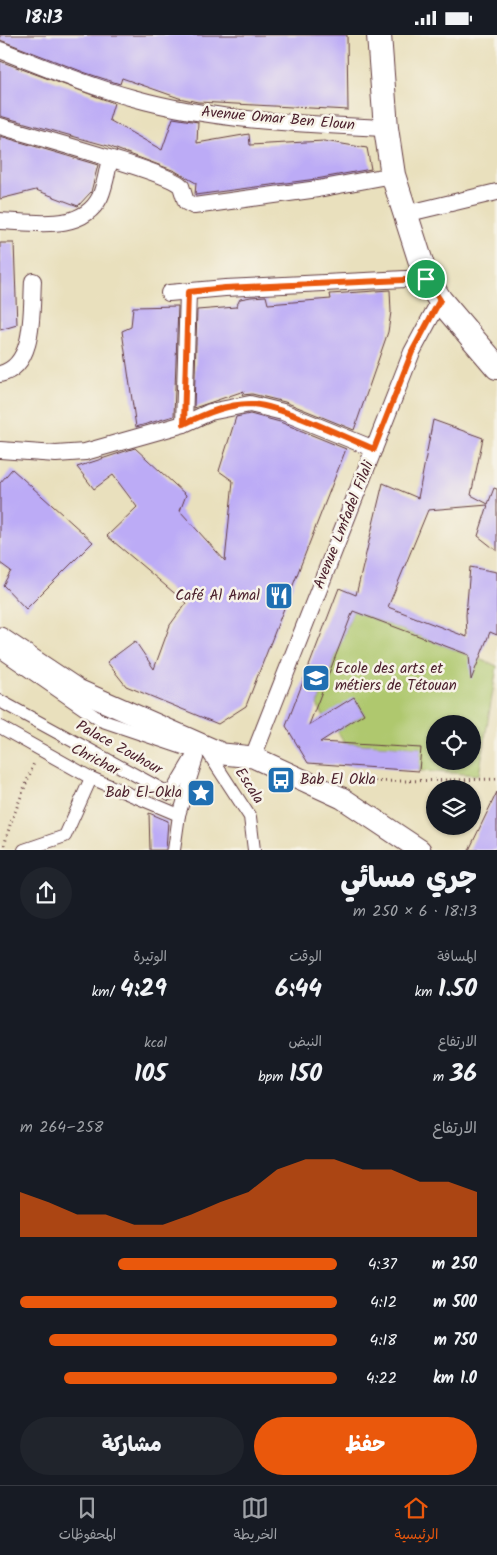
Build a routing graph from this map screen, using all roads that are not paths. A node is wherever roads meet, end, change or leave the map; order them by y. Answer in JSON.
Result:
{"nodes":[{"id":1,"x":379,"y":35,"type":"edge"},
{"id":2,"x":0,"y":50,"type":"edge"},
{"id":3,"x":0,"y":126,"type":"edge"},
{"id":4,"x":386,"y":128,"type":"junction"},
{"id":5,"x":110,"y":159,"type":"junction"},
{"id":6,"x":393,"y":175,"type":"junction"},
{"id":7,"x":497,"y":192,"type":"edge"},
{"id":8,"x":404,"y":214,"type":"junction"},
{"id":9,"x":0,"y":221,"type":"edge"},
{"id":10,"x":426,"y":279,"type":"junction"},
{"id":11,"x":32,"y":281,"type":"dead end"},
{"id":12,"x":188,"y":292,"type":"junction"},
{"id":13,"x":168,"y":293,"type":"dead end"},
{"id":14,"x":440,"y":300,"type":"junction"},
{"id":15,"x":497,"y":367,"type":"edge"},
{"id":16,"x":0,"y":374,"type":"edge"},
{"id":17,"x":184,"y":424,"type":"junction"},
{"id":18,"x":374,"y":449,"type":"junction"},
{"id":19,"x":0,"y":450,"type":"edge"},
{"id":20,"x":0,"y":638,"type":"edge"},
{"id":21,"x":0,"y":651,"type":"edge"},
{"id":22,"x":0,"y":701,"type":"edge"},
{"id":23,"x":0,"y":727,"type":"edge"},
{"id":24,"x":202,"y":744,"type":"junction"},
{"id":25,"x":252,"y":757,"type":"junction"},
{"id":26,"x":91,"y":778,"type":"junction"},
{"id":27,"x":179,"y":815,"type":"junction"},
{"id":28,"x":24,"y":850,"type":"edge"},
{"id":29,"x":174,"y":850,"type":"edge"},
{"id":30,"x":254,"y":850,"type":"edge"},
{"id":31,"x":420,"y":850,"type":"edge"}],
"edges":[{"from":1,"to":4,"type":"main road"},
{"from":2,"to":4,"type":"street","name":"Avenue Omar Ben Eloun"},
{"from":3,"to":5,"type":"street"},
{"from":4,"to":6,"type":"main road"},
{"from":5,"to":6,"type":"street"},
{"from":5,"to":9,"type":"street"},
{"from":6,"to":8,"type":"main road"},
{"from":7,"to":8,"type":"street"},
{"from":8,"to":10,"type":"main road"},
{"from":10,"to":12,"type":"street"},
{"from":10,"to":14,"type":"main road"},
{"from":11,"to":16,"type":"street"},
{"from":12,"to":13,"type":"street"},
{"from":12,"to":17,"type":"street"},
{"from":14,"to":15,"type":"main road"},
{"from":14,"to":18,"type":"street","name":"Avenue Lmfadel Filali"},
{"from":17,"to":18,"type":"street"},
{"from":17,"to":19,"type":"street"},
{"from":18,"to":25,"type":"street","name":"Avenue Lmfadel Filali"},
{"from":20,"to":24,"type":"street"},
{"from":21,"to":22,"type":"street","name":"Palace Zouhour"},
{"from":23,"to":26,"type":"street","name":"Chrichar"},
{"from":24,"to":25,"type":"street"},
{"from":24,"to":27,"type":"street"},
{"from":24,"to":30,"type":"street","name":"Escala"},
{"from":25,"to":31,"type":"street"},
{"from":26,"to":27,"type":"street","name":"Chrichar"},
{"from":26,"to":28,"type":"street"},
{"from":27,"to":29,"type":"street"}]}
